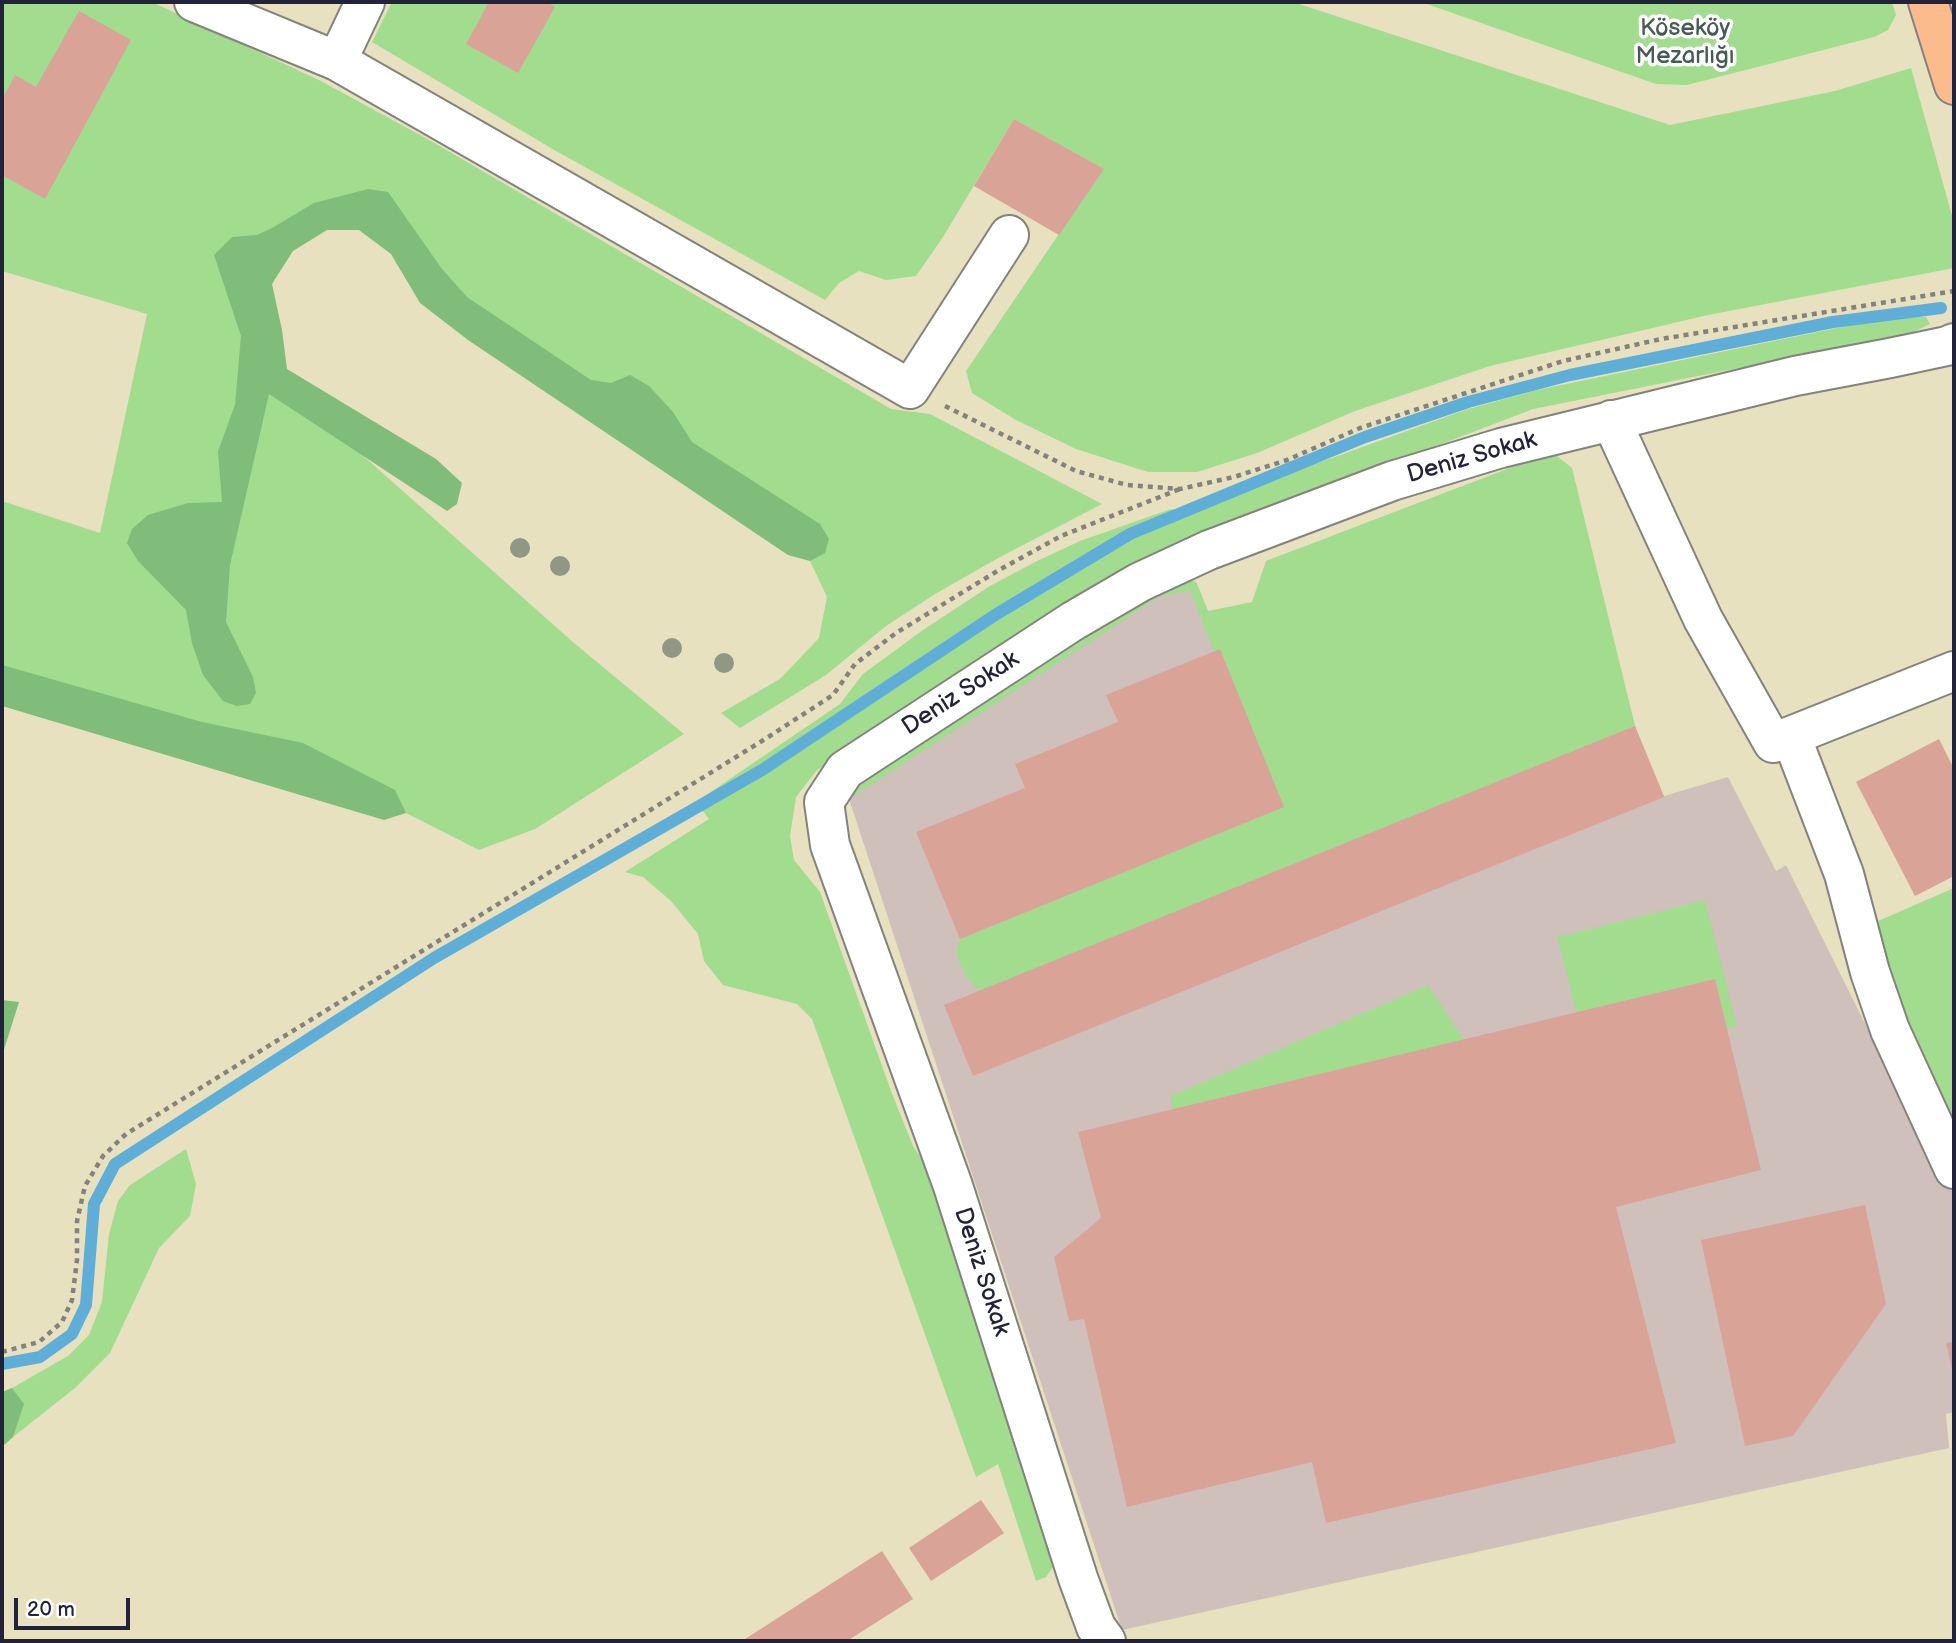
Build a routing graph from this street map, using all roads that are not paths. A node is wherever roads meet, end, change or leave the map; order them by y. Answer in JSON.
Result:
{"nodes":[{"id":1,"x":194,"y":2,"type":"edge"},
{"id":2,"x":365,"y":2,"type":"edge"},
{"id":3,"x":1928,"y":2,"type":"edge"},
{"id":4,"x":337,"y":61,"type":"junction"},
{"id":5,"x":1954,"y":85,"type":"edge"},
{"id":6,"x":1009,"y":235,"type":"dead end"},
{"id":7,"x":1954,"y":343,"type":"edge"},
{"id":8,"x":1611,"y":420,"type":"junction"},
{"id":9,"x":1954,"y":671,"type":"edge"},
{"id":10,"x":1791,"y":736,"type":"junction"},
{"id":11,"x":1954,"y":1169,"type":"edge"},
{"id":12,"x":1106,"y":1641,"type":"edge"}],
"edges":[{"from":1,"to":4,"type":"street"},
{"from":2,"to":4,"type":"street"},
{"from":3,"to":5,"type":"main road"},
{"from":4,"to":6,"type":"street"},
{"from":7,"to":8,"type":"street","name":"Deniz Sokak"},
{"from":8,"to":10,"type":"street"},
{"from":8,"to":12,"type":"street","name":"Deniz Sokak"},
{"from":9,"to":10,"type":"street"},
{"from":10,"to":11,"type":"street"}]}
